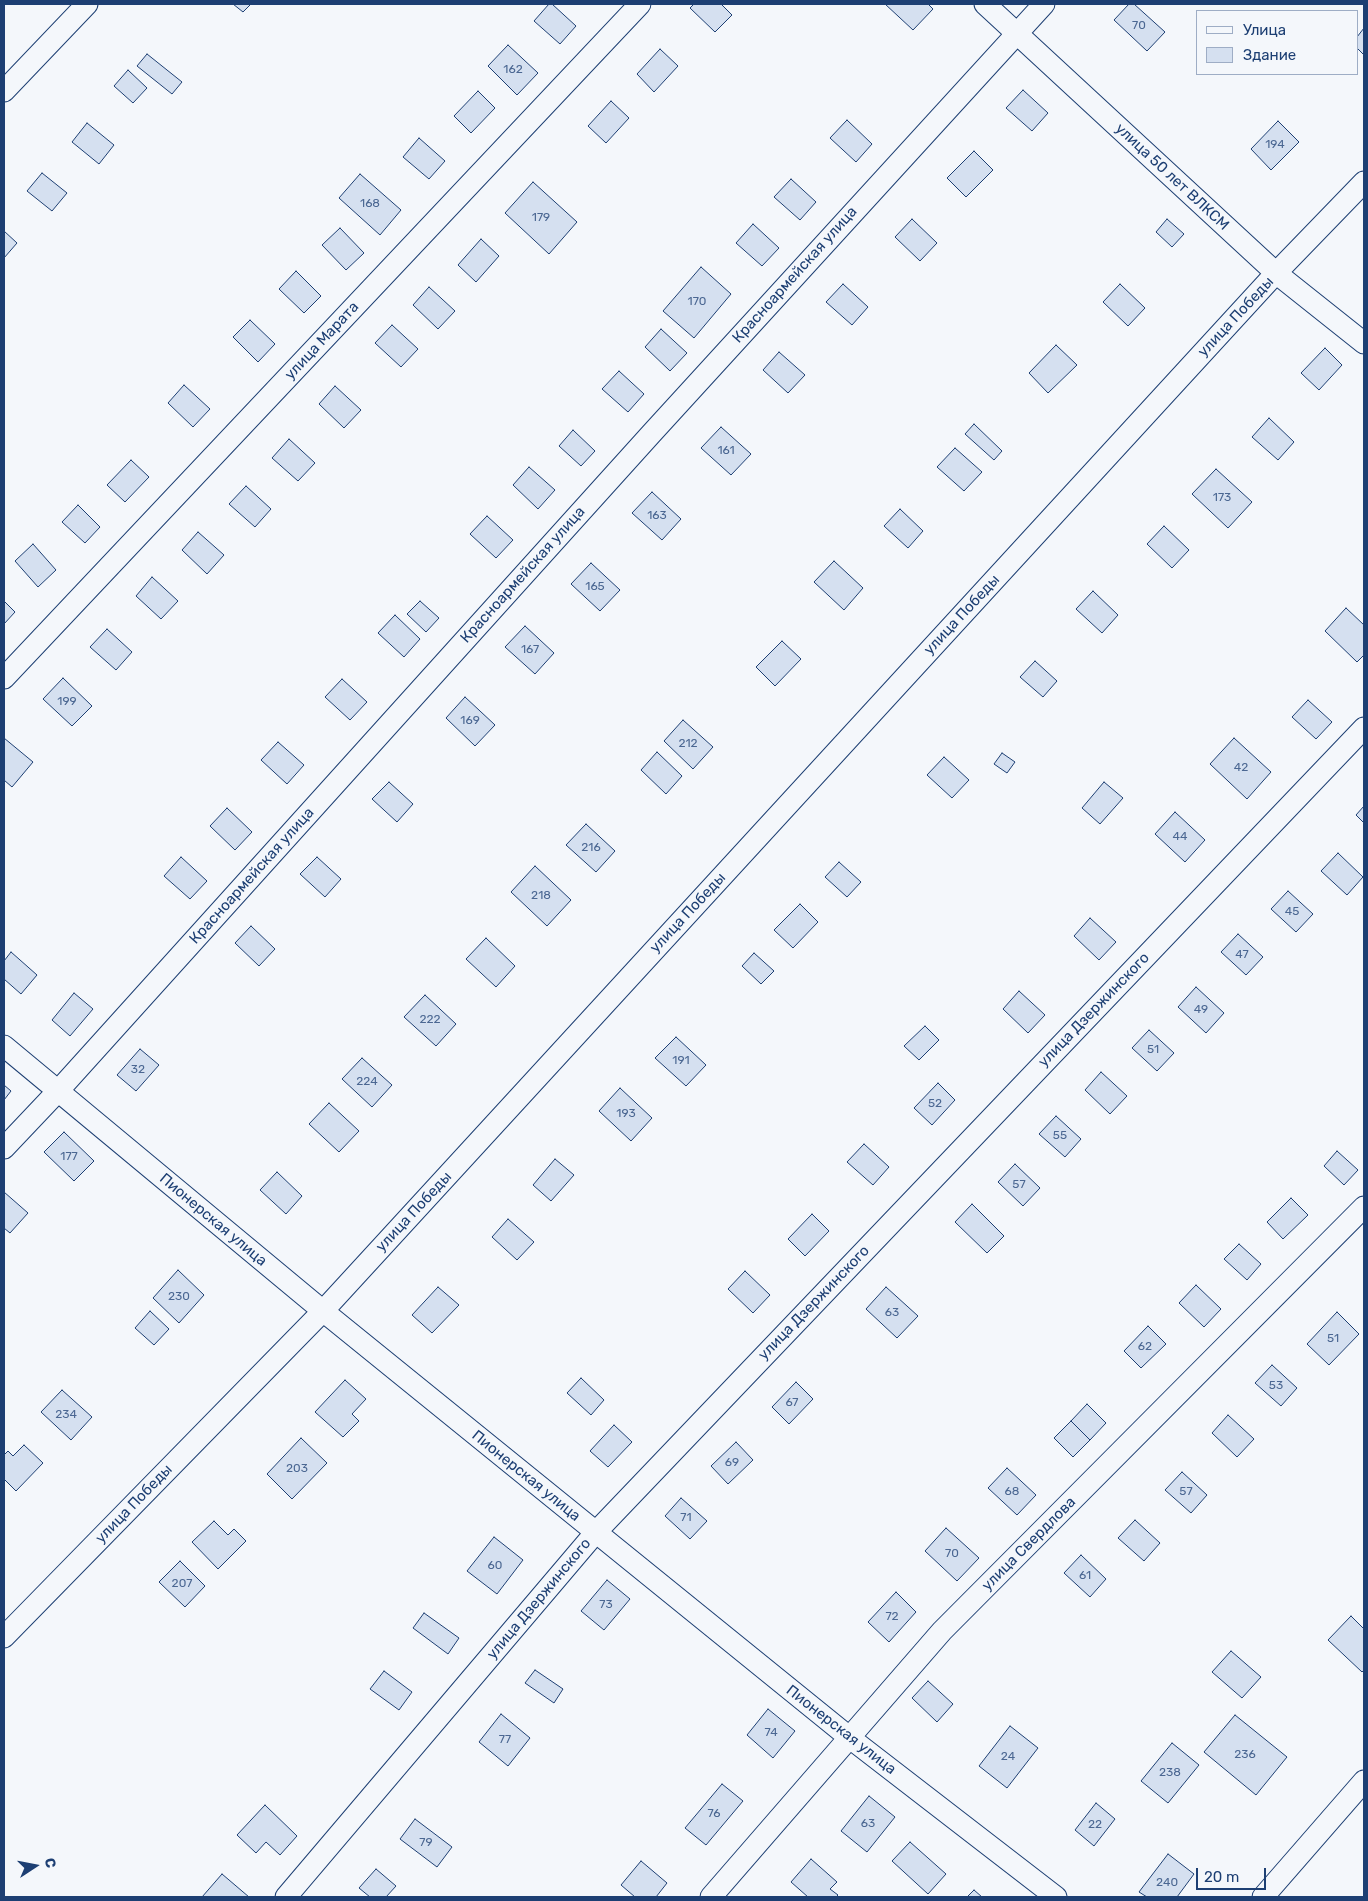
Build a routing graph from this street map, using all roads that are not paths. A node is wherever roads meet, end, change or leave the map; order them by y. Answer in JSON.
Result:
{"nodes":[{"id":1,"x":87,"y":4,"type":"edge"},
{"id":2,"x":640,"y":4,"type":"edge"},
{"id":3,"x":985,"y":4,"type":"edge"},
{"id":4,"x":1044,"y":4,"type":"edge"},
{"id":5,"x":1016,"y":33,"type":"junction"},
{"id":6,"x":4,"y":91,"type":"edge"},
{"id":7,"x":1364,"y":182,"type":"edge"},
{"id":8,"x":1276,"y":273,"type":"junction"},
{"id":9,"x":1364,"y":343,"type":"edge"},
{"id":10,"x":4,"y":678,"type":"edge"},
{"id":11,"x":1364,"y":728,"type":"edge"},
{"id":12,"x":4,"y":1046,"type":"edge"},
{"id":13,"x":58,"y":1091,"type":"junction"},
{"id":14,"x":4,"y":1148,"type":"edge"},
{"id":15,"x":1364,"y":1208,"type":"edge"},
{"id":16,"x":323,"y":1311,"type":"junction"},
{"id":17,"x":596,"y":1532,"type":"junction"},
{"id":18,"x":4,"y":1637,"type":"edge"},
{"id":19,"x":850,"y":1738,"type":"junction"},
{"id":20,"x":1364,"y":1781,"type":"edge"},
{"id":21,"x":286,"y":1897,"type":"edge"},
{"id":22,"x":711,"y":1897,"type":"edge"},
{"id":23,"x":1056,"y":1897,"type":"edge"},
{"id":24,"x":1263,"y":1897,"type":"edge"}],
"edges":[{"from":1,"to":6,"type":"street"},
{"from":2,"to":10,"type":"street","name":"улица Марата"},
{"from":3,"to":5,"type":"street","name":"улица 50 лет ВЛКСМ"},
{"from":4,"to":5,"type":"street","name":"Красноармейская улица"},
{"from":5,"to":8,"type":"street","name":"улица 50 лет ВЛКСМ"},
{"from":5,"to":13,"type":"street","name":"Красноармейская улица"},
{"from":7,"to":8,"type":"street","name":"улица Победы"},
{"from":8,"to":9,"type":"street","name":"улица 50 лет ВЛКСМ"},
{"from":8,"to":16,"type":"street","name":"улица Победы"},
{"from":11,"to":17,"type":"street","name":"улица Дзержинского"},
{"from":12,"to":13,"type":"street","name":"Пионерская улица"},
{"from":13,"to":14,"type":"street","name":"Красноармейская улица"},
{"from":13,"to":16,"type":"street","name":"Пионерская улица"},
{"from":15,"to":19,"type":"street","name":"улица Свердлова"},
{"from":16,"to":17,"type":"street","name":"Пионерская улица"},
{"from":16,"to":18,"type":"street","name":"улица Победы"},
{"from":17,"to":19,"type":"street","name":"Пионерская улица"},
{"from":17,"to":21,"type":"street","name":"улица Дзержинского"},
{"from":19,"to":22,"type":"street","name":"улица Свердлова"},
{"from":19,"to":23,"type":"street","name":"Пионерская улица"},
{"from":20,"to":24,"type":"street"}]}
